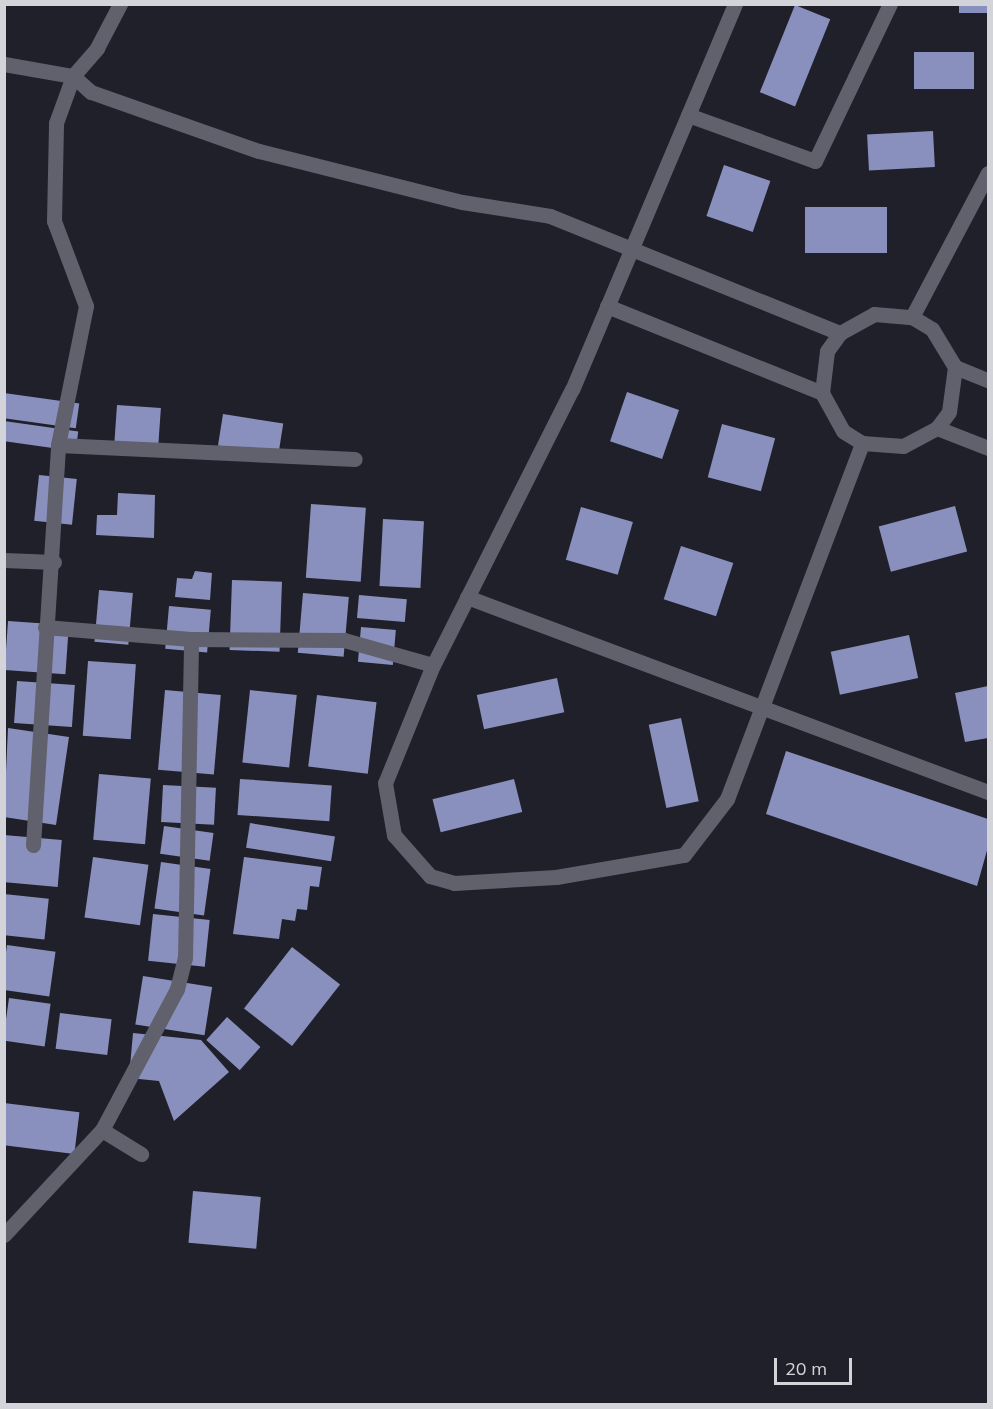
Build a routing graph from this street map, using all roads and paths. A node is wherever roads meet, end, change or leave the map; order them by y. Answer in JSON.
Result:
{"nodes":[{"id":1,"x":120,"y":4,"type":"edge"},
{"id":2,"x":735,"y":4,"type":"edge"},
{"id":3,"x":890,"y":4,"type":"edge"},
{"id":4,"x":4,"y":64,"type":"edge"},
{"id":5,"x":73,"y":76,"type":"junction"},
{"id":6,"x":688,"y":116,"type":"junction"},
{"id":7,"x":988,"y":173,"type":"edge"},
{"id":8,"x":633,"y":246,"type":"junction"},
{"id":9,"x":607,"y":306,"type":"junction"},
{"id":10,"x":912,"y":317,"type":"junction"},
{"id":11,"x":840,"y":333,"type":"junction"},
{"id":12,"x":955,"y":367,"type":"junction"},
{"id":13,"x":988,"y":380,"type":"edge"},
{"id":14,"x":822,"y":393,"type":"junction"},
{"id":15,"x":937,"y":428,"type":"junction"},
{"id":16,"x":862,"y":443,"type":"junction"},
{"id":17,"x":58,"y":445,"type":"junction"},
{"id":18,"x":988,"y":448,"type":"edge"},
{"id":19,"x":355,"y":459,"type":"dead end"},
{"id":20,"x":4,"y":560,"type":"edge"},
{"id":21,"x":54,"y":562,"type":"junction"},
{"id":22,"x":467,"y":597,"type":"junction"},
{"id":23,"x":45,"y":627,"type":"junction"},
{"id":24,"x":191,"y":639,"type":"junction"},
{"id":25,"x":433,"y":665,"type":"junction"},
{"id":26,"x":761,"y":706,"type":"junction"},
{"id":27,"x":988,"y":792,"type":"edge"},
{"id":28,"x":33,"y":845,"type":"dead end"},
{"id":29,"x":102,"y":1130,"type":"junction"},
{"id":30,"x":141,"y":1154,"type":"dead end"},
{"id":31,"x":4,"y":1235,"type":"edge"}],
"edges":[{"from":1,"to":5,"type":"street"},
{"from":2,"to":6,"type":"street"},
{"from":3,"to":6,"type":"street"},
{"from":4,"to":5,"type":"street"},
{"from":5,"to":8,"type":"street"},
{"from":5,"to":17,"type":"street"},
{"from":6,"to":8,"type":"street"},
{"from":7,"to":10,"type":"street"},
{"from":8,"to":9,"type":"street"},
{"from":8,"to":11,"type":"street"},
{"from":9,"to":14,"type":"street"},
{"from":9,"to":22,"type":"street"},
{"from":10,"to":11,"type":"street"},
{"from":10,"to":12,"type":"street"},
{"from":11,"to":14,"type":"street"},
{"from":12,"to":13,"type":"street"},
{"from":12,"to":15,"type":"street"},
{"from":14,"to":16,"type":"street"},
{"from":15,"to":16,"type":"street"},
{"from":15,"to":18,"type":"street"},
{"from":16,"to":26,"type":"street"},
{"from":17,"to":19,"type":"street"},
{"from":17,"to":21,"type":"street"},
{"from":20,"to":21,"type":"street"},
{"from":21,"to":23,"type":"street"},
{"from":22,"to":25,"type":"street"},
{"from":22,"to":26,"type":"street"},
{"from":23,"to":24,"type":"street"},
{"from":23,"to":28,"type":"street"},
{"from":24,"to":25,"type":"street"},
{"from":24,"to":29,"type":"street"},
{"from":25,"to":26,"type":"street"},
{"from":26,"to":27,"type":"street"},
{"from":29,"to":30,"type":"street"},
{"from":29,"to":31,"type":"street"}]}
